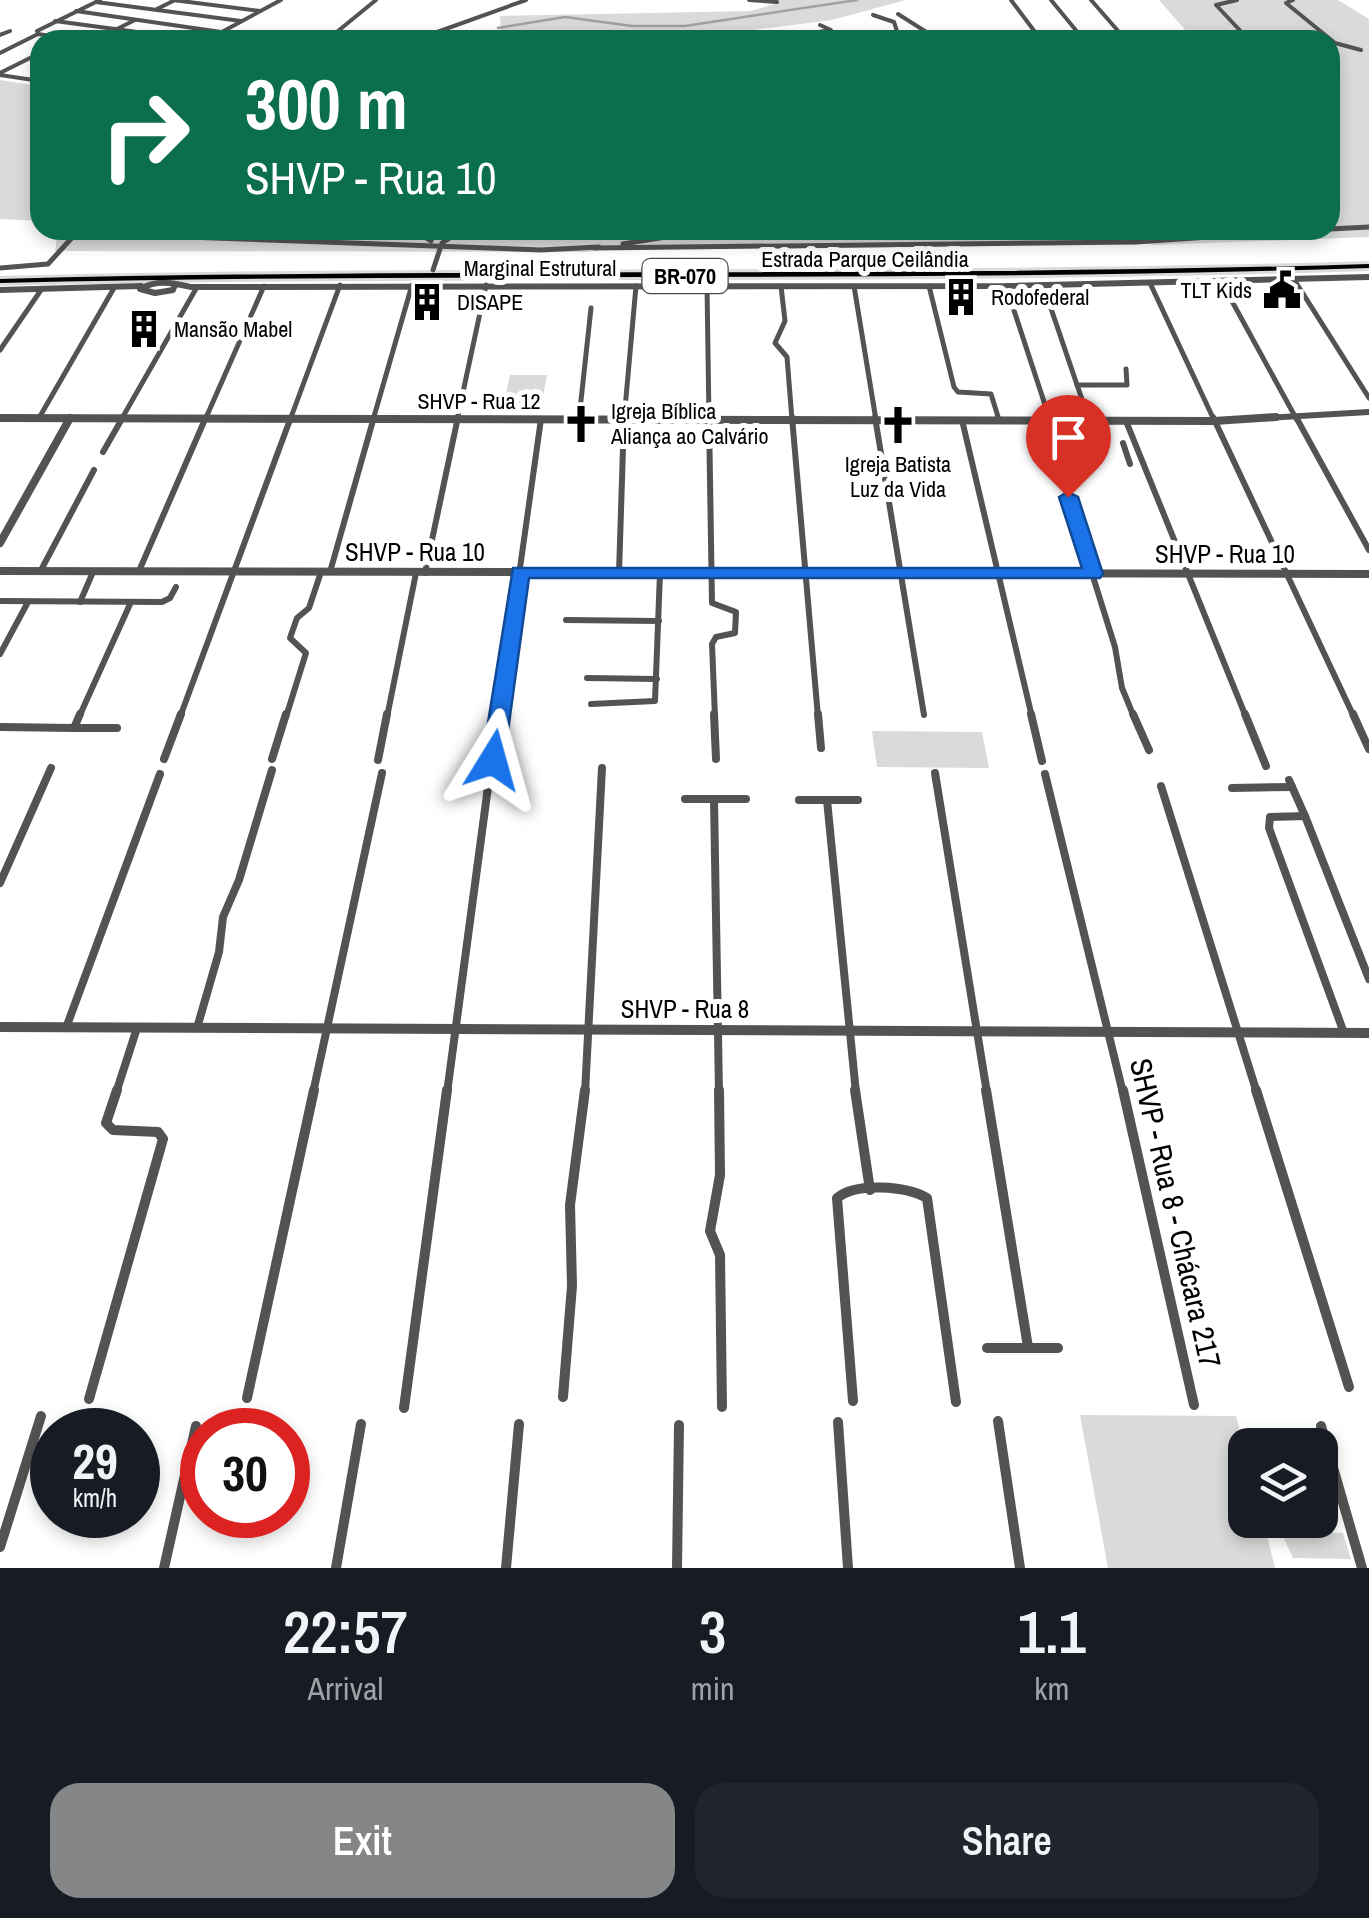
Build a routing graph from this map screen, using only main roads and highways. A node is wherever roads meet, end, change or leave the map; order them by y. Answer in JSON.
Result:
{"nodes":[{"id":1,"x":1369,"y":264,"type":"edge"},
{"id":2,"x":0,"y":275,"type":"edge"},
{"id":3,"x":210,"y":276,"type":"junction"},
{"id":4,"x":120,"y":284,"type":"junction"},
{"id":5,"x":174,"y":286,"type":"road end"},
{"id":6,"x":141,"y":288,"type":"road end"}],
"edges":[{"from":1,"to":2,"type":"highway","name":"Estrada Parque Ceilândia","number":"BR-070"},
{"from":1,"to":3,"type":"highway","name":"Estrada Parque Ceilândia","number":"BR-070"},
{"from":2,"to":4,"type":"highway","name":"Estrada Parque Ceilândia","number":"BR-070"},
{"from":3,"to":4,"type":"highway","name":"Estrada Parque Ceilândia","number":"BR-070"},
{"from":3,"to":5,"type":"highway"},
{"from":4,"to":6,"type":"highway"}]}
